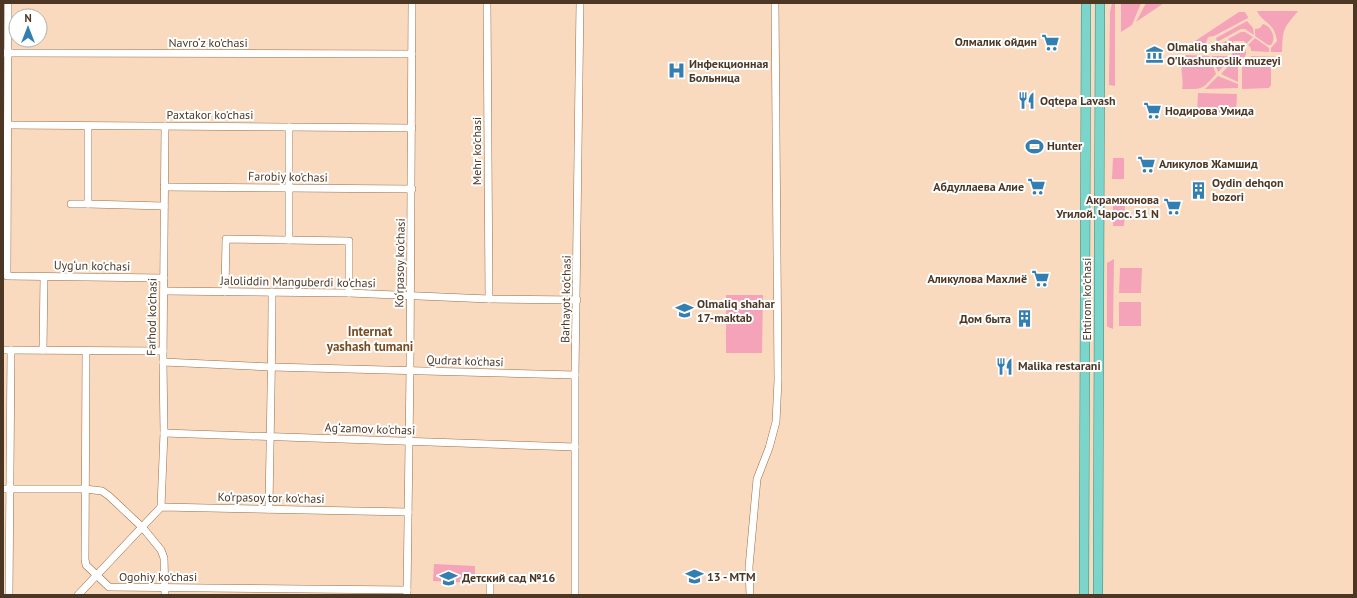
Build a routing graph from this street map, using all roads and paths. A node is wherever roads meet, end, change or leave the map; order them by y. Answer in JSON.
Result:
{"nodes":[{"id":1,"x":8,"y":3,"type":"edge"},
{"id":2,"x":412,"y":3,"type":"edge"},
{"id":3,"x":487,"y":3,"type":"edge"},
{"id":4,"x":580,"y":3,"type":"edge"},
{"id":5,"x":775,"y":3,"type":"edge"},
{"id":6,"x":1086,"y":3,"type":"edge"},
{"id":7,"x":1100,"y":3,"type":"edge"},
{"id":8,"x":6,"y":54,"type":"edge"},
{"id":9,"x":412,"y":54,"type":"junction"},
{"id":10,"x":8,"y":125,"type":"junction"},
{"id":11,"x":88,"y":126,"type":"junction"},
{"id":12,"x":165,"y":126,"type":"junction"},
{"id":13,"x":289,"y":127,"type":"junction"},
{"id":14,"x":412,"y":128,"type":"junction"},
{"id":15,"x":164,"y":187,"type":"junction"},
{"id":16,"x":288,"y":188,"type":"junction"},
{"id":17,"x":412,"y":189,"type":"junction"},
{"id":18,"x":71,"y":204,"type":"dead end"},
{"id":19,"x":88,"y":204,"type":"junction"},
{"id":20,"x":164,"y":206,"type":"junction"},
{"id":21,"x":289,"y":240,"type":"junction"},
{"id":22,"x":44,"y":277,"type":"junction"},
{"id":23,"x":164,"y":278,"type":"junction"},
{"id":24,"x":164,"y":291,"type":"junction"},
{"id":25,"x":225,"y":292,"type":"junction"},
{"id":26,"x":272,"y":292,"type":"junction"},
{"id":27,"x":349,"y":293,"type":"junction"},
{"id":28,"x":410,"y":296,"type":"junction"},
{"id":29,"x":489,"y":299,"type":"junction"},
{"id":30,"x":577,"y":300,"type":"junction"},
{"id":31,"x":3,"y":350,"type":"edge"},
{"id":32,"x":11,"y":350,"type":"junction"},
{"id":33,"x":43,"y":350,"type":"junction"},
{"id":34,"x":86,"y":351,"type":"junction"},
{"id":35,"x":163,"y":351,"type":"junction"},
{"id":36,"x":163,"y":362,"type":"junction"},
{"id":37,"x":272,"y":367,"type":"junction"},
{"id":38,"x":410,"y":370,"type":"junction"},
{"id":39,"x":575,"y":375,"type":"junction"},
{"id":40,"x":164,"y":433,"type":"junction"},
{"id":41,"x":270,"y":437,"type":"junction"},
{"id":42,"x":409,"y":442,"type":"junction"},
{"id":43,"x":575,"y":447,"type":"junction"},
{"id":44,"x":6,"y":489,"type":"edge"},
{"id":45,"x":85,"y":489,"type":"junction"},
{"id":46,"x":162,"y":507,"type":"junction"},
{"id":47,"x":270,"y":508,"type":"junction"},
{"id":48,"x":408,"y":512,"type":"junction"},
{"id":49,"x":143,"y":528,"type":"junction"},
{"id":50,"x":96,"y":576,"type":"junction"},
{"id":51,"x":490,"y":578,"type":"dead end"},
{"id":52,"x":165,"y":591,"type":"edge"},
{"id":53,"x":407,"y":593,"type":"edge"},
{"id":54,"x":9,"y":595,"type":"edge"},
{"id":55,"x":78,"y":595,"type":"edge"},
{"id":56,"x":490,"y":595,"type":"edge"},
{"id":57,"x":574,"y":595,"type":"edge"},
{"id":58,"x":750,"y":595,"type":"edge"},
{"id":59,"x":1084,"y":595,"type":"edge"},
{"id":60,"x":1098,"y":595,"type":"edge"}],
"edges":[{"from":1,"to":8,"type":"street","name":"Uyg‘un ko'chasi"},
{"from":2,"to":9,"type":"street","name":"Ko‘rpasoy ko'chasi"},
{"from":3,"to":29,"type":"street","name":"Mehr ko'chasi"},
{"from":4,"to":30,"type":"street","name":"Barhayot ko'chasi"},
{"from":5,"to":58,"type":"street"},
{"from":6,"to":59,"type":"main road","name":"Ehtirom ko'chasi"},
{"from":7,"to":60,"type":"main road","name":"Ehtirom ko'chasi"},
{"from":8,"to":9,"type":"street","name":"Navro‘z ko'chasi"},
{"from":8,"to":10,"type":"street","name":"Uyg‘un ko'chasi"},
{"from":9,"to":14,"type":"street","name":"Ko‘rpasoy ko'chasi"},
{"from":10,"to":11,"type":"street","name":"Paxtakor ko'chasi"},
{"from":10,"to":22,"type":"street","name":"Uyg‘un ko'chasi"},
{"from":11,"to":12,"type":"street","name":"Paxtakor ko'chasi"},
{"from":11,"to":19,"type":"street"},
{"from":12,"to":13,"type":"street","name":"Paxtakor ko'chasi"},
{"from":12,"to":15,"type":"street","name":"Farhod ko'chasi"},
{"from":13,"to":14,"type":"street","name":"Paxtakor ko'chasi"},
{"from":13,"to":16,"type":"street"},
{"from":14,"to":17,"type":"street","name":"Ko‘rpasoy ko'chasi"},
{"from":15,"to":16,"type":"street","name":"Farobiy ko'chasi"},
{"from":15,"to":20,"type":"street","name":"Farhod ko'chasi"},
{"from":16,"to":17,"type":"street","name":"Farobiy ko'chasi"},
{"from":16,"to":21,"type":"street"},
{"from":17,"to":28,"type":"street","name":"Ko‘rpasoy ko'chasi"},
{"from":18,"to":19,"type":"street"},
{"from":19,"to":20,"type":"street"},
{"from":20,"to":23,"type":"street","name":"Farhod ko'chasi"},
{"from":21,"to":25,"type":"street"},
{"from":21,"to":27,"type":"street"},
{"from":22,"to":23,"type":"street","name":"Uyg‘un ko'chasi"},
{"from":22,"to":33,"type":"street","name":"Uyg‘un ko'chasi"},
{"from":23,"to":24,"type":"street","name":"Farhod ko'chasi"},
{"from":24,"to":25,"type":"street","name":"Jaloliddin Manguberdi ko'chasi"},
{"from":24,"to":35,"type":"street","name":"Farhod ko'chasi"},
{"from":25,"to":26,"type":"street","name":"Jaloliddin Manguberdi ko'chasi"},
{"from":26,"to":27,"type":"street","name":"Jaloliddin Manguberdi ko'chasi"},
{"from":26,"to":37,"type":"street"},
{"from":27,"to":28,"type":"street","name":"Jaloliddin Manguberdi ko'chasi"},
{"from":28,"to":29,"type":"street","name":"Jaloliddin Manguberdi ko'chasi"},
{"from":28,"to":38,"type":"street","name":"Ko‘rpasoy ko'chasi"},
{"from":29,"to":30,"type":"street","name":"Jaloliddin Manguberdi ko'chasi"},
{"from":30,"to":39,"type":"street","name":"Barhayot ko'chasi"},
{"from":31,"to":32,"type":"street"},
{"from":32,"to":33,"type":"street"},
{"from":32,"to":44,"type":"street"},
{"from":33,"to":34,"type":"street"},
{"from":34,"to":35,"type":"street"},
{"from":34,"to":45,"type":"street","name":"Ogohiy ko'chasi"},
{"from":35,"to":36,"type":"street","name":"Farhod ko'chasi"},
{"from":36,"to":37,"type":"street","name":"Qudrat ko'chasi"},
{"from":36,"to":40,"type":"street","name":"Farhod ko'chasi"},
{"from":37,"to":38,"type":"street","name":"Qudrat ko'chasi"},
{"from":37,"to":41,"type":"street"},
{"from":38,"to":39,"type":"street","name":"Qudrat ko'chasi"},
{"from":38,"to":42,"type":"street","name":"Ko‘rpasoy ko'chasi"},
{"from":39,"to":43,"type":"street","name":"Barhayot ko'chasi"},
{"from":40,"to":41,"type":"street","name":"Ag‘zamov ko'chasi"},
{"from":40,"to":46,"type":"street","name":"Farhod ko'chasi"},
{"from":41,"to":42,"type":"street","name":"Ag‘zamov ko'chasi"},
{"from":41,"to":47,"type":"street"},
{"from":42,"to":43,"type":"street","name":"Ag‘zamov ko'chasi"},
{"from":42,"to":48,"type":"street","name":"Ko‘rpasoy ko'chasi"},
{"from":43,"to":57,"type":"street","name":"Barhayot ko'chasi"},
{"from":44,"to":45,"type":"street"},
{"from":44,"to":54,"type":"street"},
{"from":45,"to":49,"type":"street"},
{"from":45,"to":50,"type":"street","name":"Ogohiy ko'chasi"},
{"from":46,"to":47,"type":"street","name":"Ko‘rpasoy tor ko'chasi"},
{"from":46,"to":49,"type":"street"},
{"from":47,"to":48,"type":"street","name":"Ko‘rpasoy tor ko'chasi"},
{"from":48,"to":53,"type":"street","name":"Ko‘rpasoy ko'chasi"},
{"from":49,"to":50,"type":"street"},
{"from":49,"to":52,"type":"street"},
{"from":50,"to":52,"type":"street","name":"Ogohiy ko'chasi"},
{"from":50,"to":55,"type":"street"},
{"from":51,"to":56,"type":"street"},
{"from":52,"to":53,"type":"street","name":"Ogohiy ko'chasi"}]}
